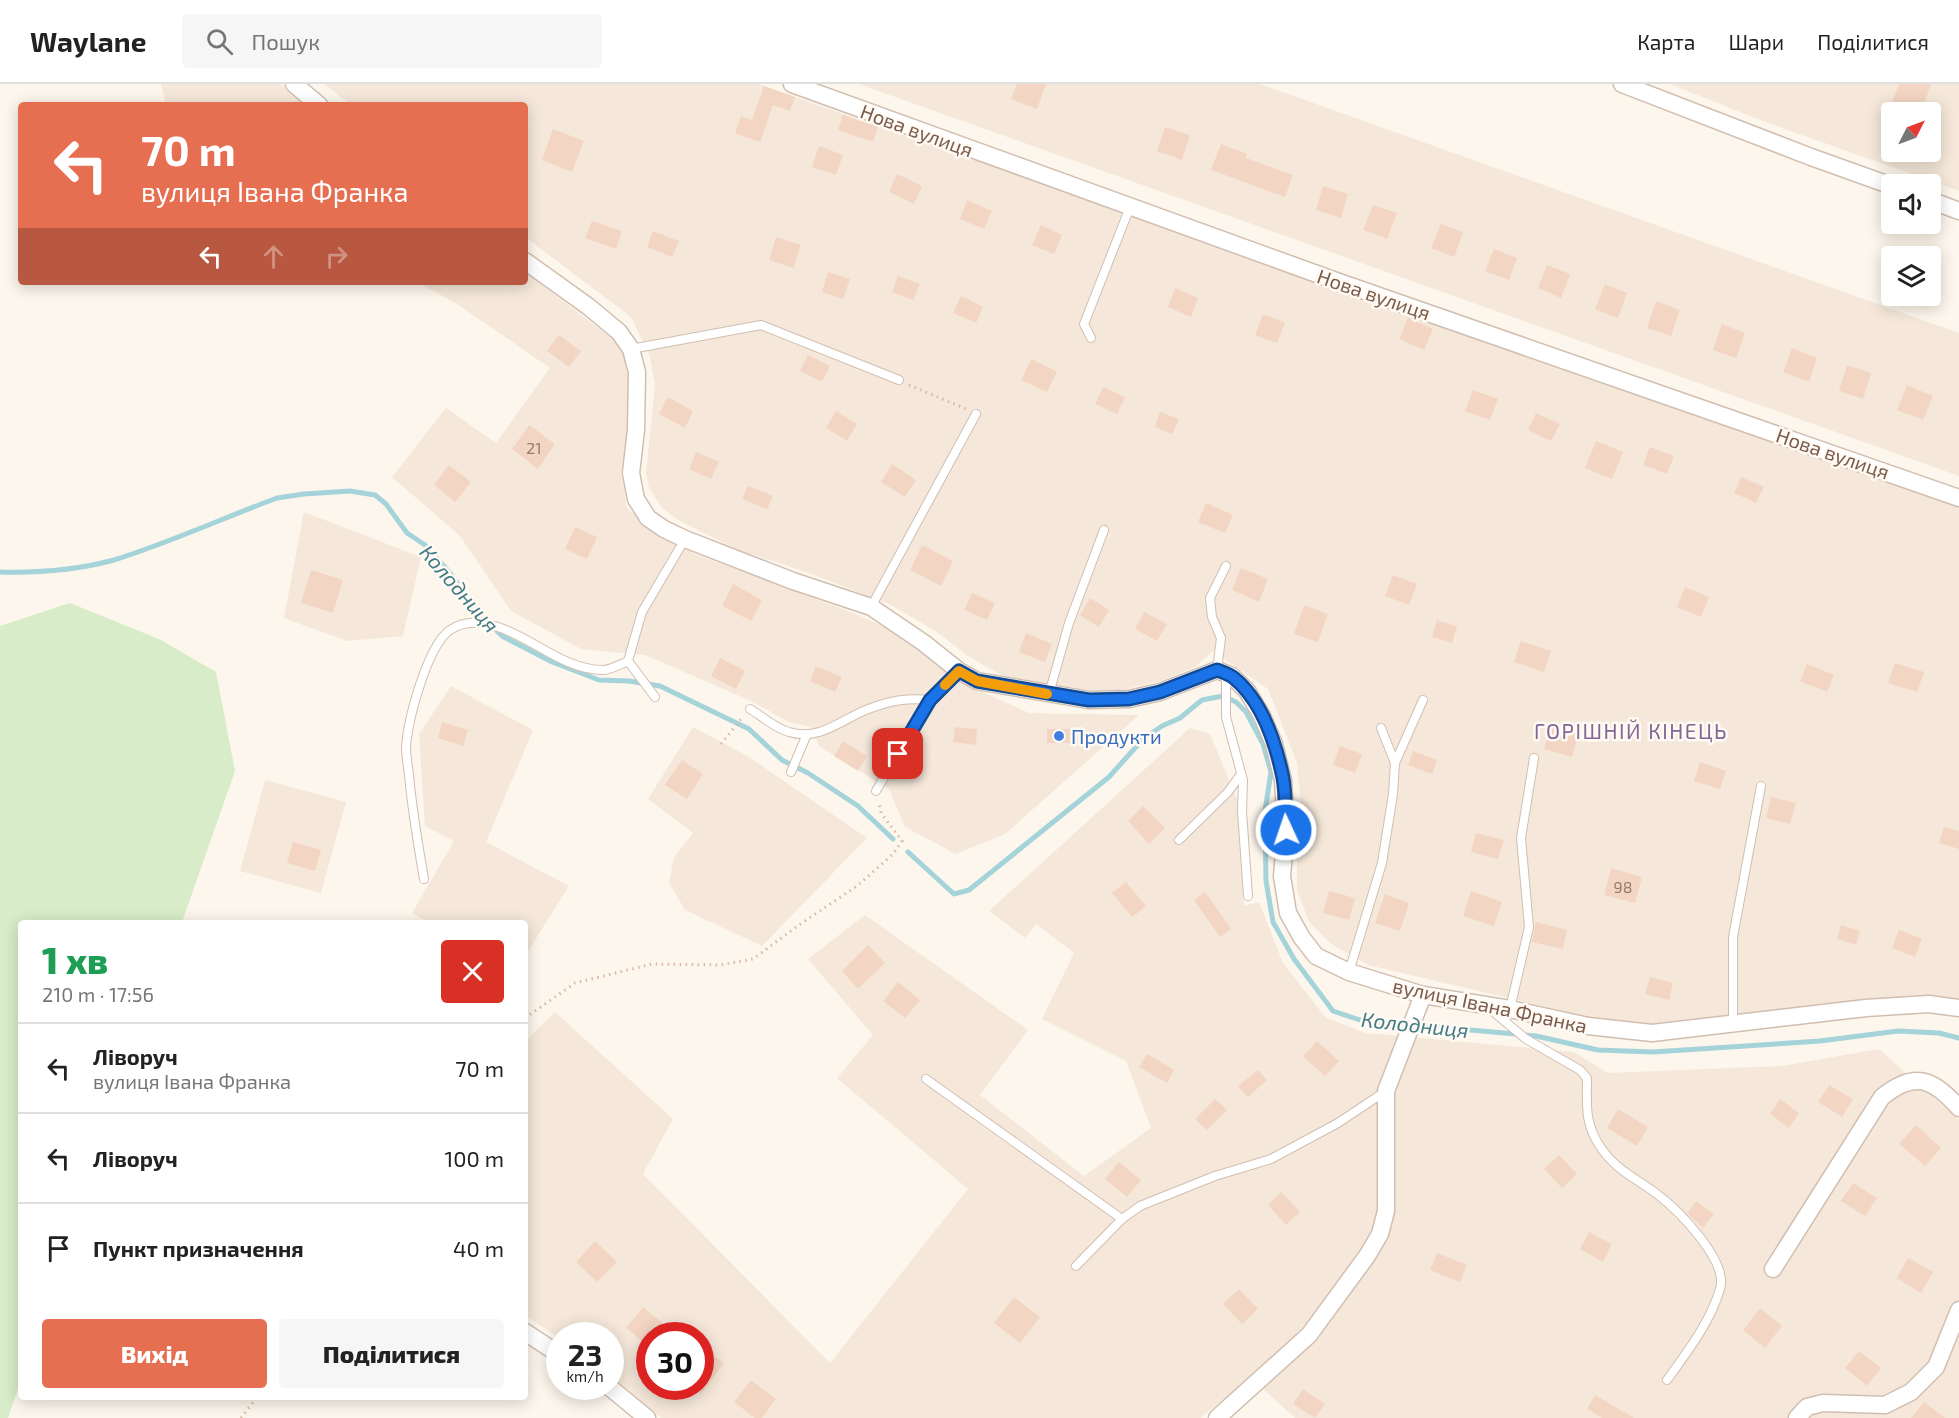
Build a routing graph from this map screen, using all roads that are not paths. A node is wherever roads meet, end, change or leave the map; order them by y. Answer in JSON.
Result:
{"nodes":[{"id":1,"x":294,"y":84,"type":"edge"},
{"id":2,"x":792,"y":84,"type":"edge"},
{"id":3,"x":1622,"y":84,"type":"edge"},
{"id":4,"x":315,"y":102,"type":"edge"},
{"id":5,"x":1881,"y":182,"type":"edge"},
{"id":6,"x":1941,"y":204,"type":"edge"},
{"id":7,"x":1130,"y":207,"type":"junction"},
{"id":8,"x":1959,"y":211,"type":"edge"},
{"id":9,"x":528,"y":263,"type":"edge"},
{"id":10,"x":1091,"y":338,"type":"dead end"},
{"id":11,"x":631,"y":349,"type":"junction"},
{"id":12,"x":899,"y":380,"type":"road end"},
{"id":13,"x":976,"y":414,"type":"road end"},
{"id":14,"x":1959,"y":498,"type":"edge"},
{"id":15,"x":1104,"y":530,"type":"dead end"},
{"id":16,"x":685,"y":539,"type":"junction"},
{"id":17,"x":1226,"y":566,"type":"dead end"},
{"id":18,"x":871,"y":608,"type":"junction"},
{"id":19,"x":628,"y":661,"type":"junction"},
{"id":20,"x":959,"y":671,"type":"junction"},
{"id":21,"x":1223,"y":676,"type":"junction"},
{"id":22,"x":1049,"y":695,"type":"junction"},
{"id":23,"x":655,"y":696,"type":"dead end"},
{"id":24,"x":930,"y":700,"type":"junction"},
{"id":25,"x":1423,"y":700,"type":"dead end"},
{"id":26,"x":750,"y":709,"type":"road end"},
{"id":27,"x":1381,"y":728,"type":"dead end"},
{"id":28,"x":807,"y":734,"type":"junction"},
{"id":29,"x":1534,"y":758,"type":"dead end"},
{"id":30,"x":1395,"y":764,"type":"junction"},
{"id":31,"x":791,"y":771,"type":"dead end"},
{"id":32,"x":1241,"y":774,"type":"junction"},
{"id":33,"x":1761,"y":786,"type":"dead end"},
{"id":34,"x":876,"y":791,"type":"road end"},
{"id":35,"x":1179,"y":840,"type":"dead end"},
{"id":36,"x":424,"y":879,"type":"dead end"},
{"id":37,"x":1248,"y":896,"type":"dead end"},
{"id":38,"x":1350,"y":972,"type":"junction"},
{"id":39,"x":1420,"y":1002,"type":"junction"},
{"id":40,"x":1959,"y":1008,"type":"edge"},
{"id":41,"x":1505,"y":1014,"type":"junction"},
{"id":42,"x":1733,"y":1023,"type":"junction"},
{"id":43,"x":926,"y":1079,"type":"dead end"},
{"id":44,"x":1386,"y":1091,"type":"junction"},
{"id":45,"x":1959,"y":1108,"type":"edge"},
{"id":46,"x":1122,"y":1219,"type":"junction"},
{"id":47,"x":1076,"y":1266,"type":"dead end"},
{"id":48,"x":1773,"y":1269,"type":"dead end"},
{"id":49,"x":1959,"y":1310,"type":"edge"},
{"id":50,"x":528,"y":1334,"type":"edge"},
{"id":51,"x":546,"y":1345,"type":"edge"},
{"id":52,"x":1667,"y":1380,"type":"dead end"},
{"id":53,"x":624,"y":1399,"type":"edge"},
{"id":54,"x":647,"y":1418,"type":"edge"},
{"id":55,"x":1217,"y":1418,"type":"edge"},
{"id":56,"x":1797,"y":1418,"type":"edge"}],
"edges":[{"from":1,"to":4,"type":"street"},
{"from":2,"to":7,"type":"street","name":"Нова вулиця"},
{"from":3,"to":5,"type":"street"},
{"from":6,"to":8,"type":"street"},
{"from":7,"to":10,"type":"lane"},
{"from":7,"to":14,"type":"street","name":"Нова вулиця"},
{"from":9,"to":11,"type":"street"},
{"from":11,"to":12,"type":"lane"},
{"from":11,"to":16,"type":"street"},
{"from":13,"to":18,"type":"lane"},
{"from":15,"to":22,"type":"lane"},
{"from":16,"to":18,"type":"street"},
{"from":16,"to":19,"type":"lane"},
{"from":17,"to":21,"type":"lane"},
{"from":18,"to":20,"type":"street"},
{"from":19,"to":23,"type":"lane"},
{"from":19,"to":36,"type":"lane"},
{"from":20,"to":22,"type":"street"},
{"from":20,"to":24,"type":"lane"},
{"from":21,"to":22,"type":"street"},
{"from":21,"to":32,"type":"lane"},
{"from":21,"to":38,"type":"street","name":"вулиця Івана Франка"},
{"from":24,"to":28,"type":"lane"},
{"from":24,"to":34,"type":"lane"},
{"from":25,"to":30,"type":"lane"},
{"from":26,"to":28,"type":"lane"},
{"from":27,"to":30,"type":"lane"},
{"from":28,"to":31,"type":"lane"},
{"from":29,"to":41,"type":"lane"},
{"from":30,"to":38,"type":"lane"},
{"from":32,"to":35,"type":"lane"},
{"from":32,"to":37,"type":"lane"},
{"from":33,"to":42,"type":"lane"},
{"from":38,"to":39,"type":"street","name":"вулиця Івана Франка"},
{"from":39,"to":41,"type":"street","name":"вулиця Івана Франка"},
{"from":39,"to":44,"type":"street"},
{"from":40,"to":42,"type":"street","name":"вулиця Івана Франка"},
{"from":41,"to":42,"type":"street","name":"вулиця Івана Франка"},
{"from":41,"to":52,"type":"lane"},
{"from":43,"to":46,"type":"lane"},
{"from":44,"to":46,"type":"lane"},
{"from":44,"to":55,"type":"street"},
{"from":45,"to":48,"type":"street"},
{"from":46,"to":47,"type":"lane"},
{"from":49,"to":56,"type":"street"},
{"from":50,"to":51,"type":"street"},
{"from":53,"to":54,"type":"street"}]}
